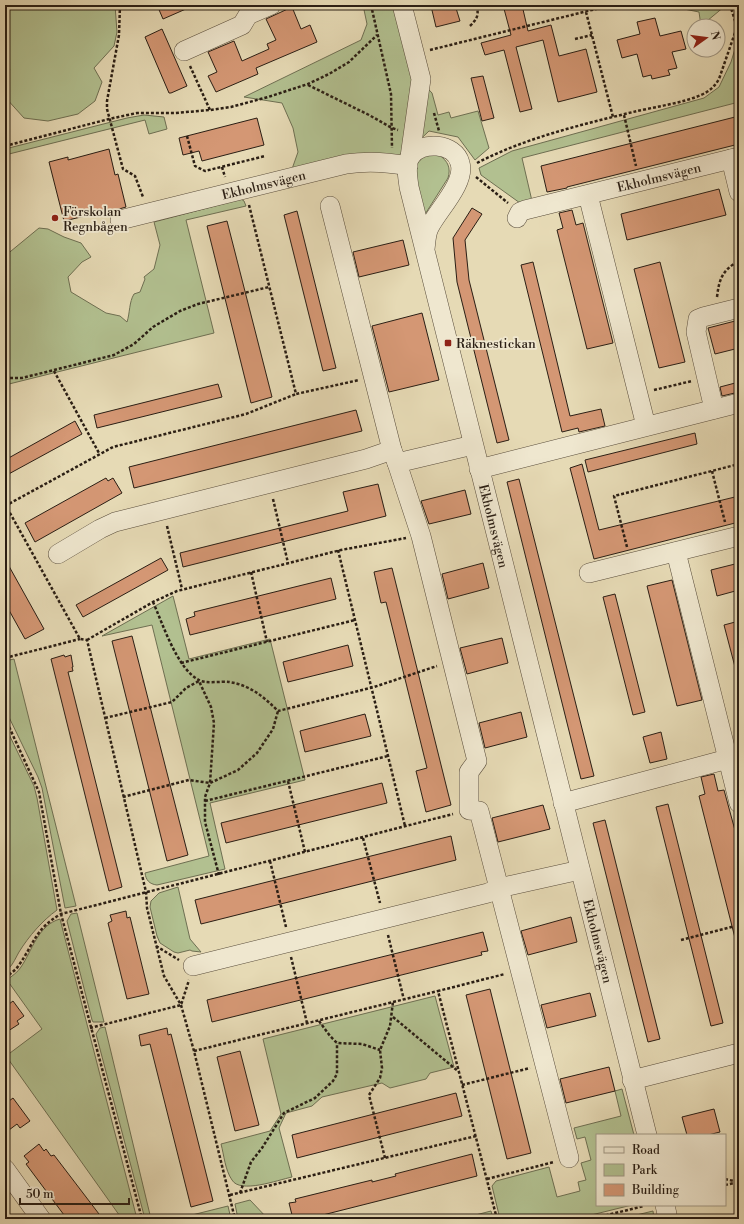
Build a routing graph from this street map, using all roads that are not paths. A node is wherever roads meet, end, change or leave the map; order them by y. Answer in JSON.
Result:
{"nodes":[{"id":1,"x":271,"y":5,"type":"edge"},
{"id":2,"x":402,"y":5,"type":"edge"},
{"id":3,"x":184,"y":51,"type":"road end"},
{"id":4,"x":735,"y":158,"type":"edge"},
{"id":5,"x":403,"y":162,"type":"junction"},
{"id":6,"x":739,"y":192,"type":"edge"},
{"id":7,"x":588,"y":194,"type":"junction"},
{"id":8,"x":330,"y":206,"type":"dead end"},
{"id":9,"x":518,"y":215,"type":"road end"},
{"id":10,"x":120,"y":220,"type":"dead end"},
{"id":11,"x":425,"y":249,"type":"junction"},
{"id":12,"x":739,"y":308,"type":"edge"},
{"id":13,"x":739,"y":403,"type":"edge"},
{"id":14,"x":714,"y":409,"type":"junction"},
{"id":15,"x":646,"y":426,"type":"junction"},
{"id":16,"x":473,"y":445,"type":"junction"},
{"id":17,"x":394,"y":457,"type":"junction"},
{"id":18,"x":479,"y":469,"type":"junction"},
{"id":19,"x":734,"y":537,"type":"edge"},
{"id":20,"x":676,"y":552,"type":"junction"},
{"id":21,"x":58,"y":554,"type":"dead end"},
{"id":22,"x":588,"y":573,"type":"dead end"},
{"id":23,"x":733,"y":757,"type":"edge"},
{"id":24,"x":563,"y":803,"type":"junction"},
{"id":25,"x":739,"y":803,"type":"edge"},
{"id":26,"x":580,"y":870,"type":"junction"},
{"id":27,"x":499,"y":888,"type":"junction"},
{"id":28,"x":193,"y":966,"type":"road end"},
{"id":29,"x":739,"y":1053,"type":"edge"},
{"id":30,"x":632,"y":1080,"type":"junction"},
{"id":31,"x":647,"y":1134,"type":"edge"},
{"id":32,"x":562,"y":1160,"type":"road end"},
{"id":33,"x":5,"y":1169,"type":"edge"},
{"id":34,"x":665,"y":1206,"type":"edge"},
{"id":35,"x":41,"y":1219,"type":"edge"},
{"id":36,"x":668,"y":1219,"type":"edge"}],
"edges":[{"from":1,"to":3,"type":"street"},
{"from":2,"to":5,"type":"street"},
{"from":4,"to":6,"type":"street","name":"Ekholmsvägen"},
{"from":4,"to":7,"type":"street","name":"Ekholmsvägen"},
{"from":5,"to":10,"type":"street","name":"Ekholmsvägen"},
{"from":5,"to":11,"type":"street","name":"Ekholmsvägen"},
{"from":5,"to":11,"type":"street","name":"Ekholmsvägen"},
{"from":7,"to":9,"type":"street","name":"Ekholmsvägen"},
{"from":7,"to":15,"type":"street"},
{"from":8,"to":17,"type":"street"},
{"from":11,"to":16,"type":"street","name":"Ekholmsvägen"},
{"from":12,"to":14,"type":"street"},
{"from":13,"to":14,"type":"street"},
{"from":14,"to":15,"type":"street"},
{"from":15,"to":18,"type":"street"},
{"from":16,"to":17,"type":"street"},
{"from":16,"to":18,"type":"street","name":"Ekholmsvägen"},
{"from":17,"to":21,"type":"street"},
{"from":17,"to":27,"type":"street"},
{"from":18,"to":24,"type":"street","name":"Ekholmsvägen"},
{"from":19,"to":20,"type":"street"},
{"from":20,"to":22,"type":"street"},
{"from":20,"to":23,"type":"street"},
{"from":23,"to":24,"type":"street"},
{"from":23,"to":25,"type":"street"},
{"from":24,"to":26,"type":"street","name":"Ekholmsvägen"},
{"from":26,"to":27,"type":"street"},
{"from":26,"to":30,"type":"street","name":"Ekholmsvägen"},
{"from":27,"to":28,"type":"street"},
{"from":27,"to":32,"type":"street"},
{"from":29,"to":30,"type":"street"},
{"from":30,"to":31,"type":"street","name":"Ekholmsvägen"},
{"from":33,"to":35,"type":"street"},
{"from":34,"to":36,"type":"street"}]}
